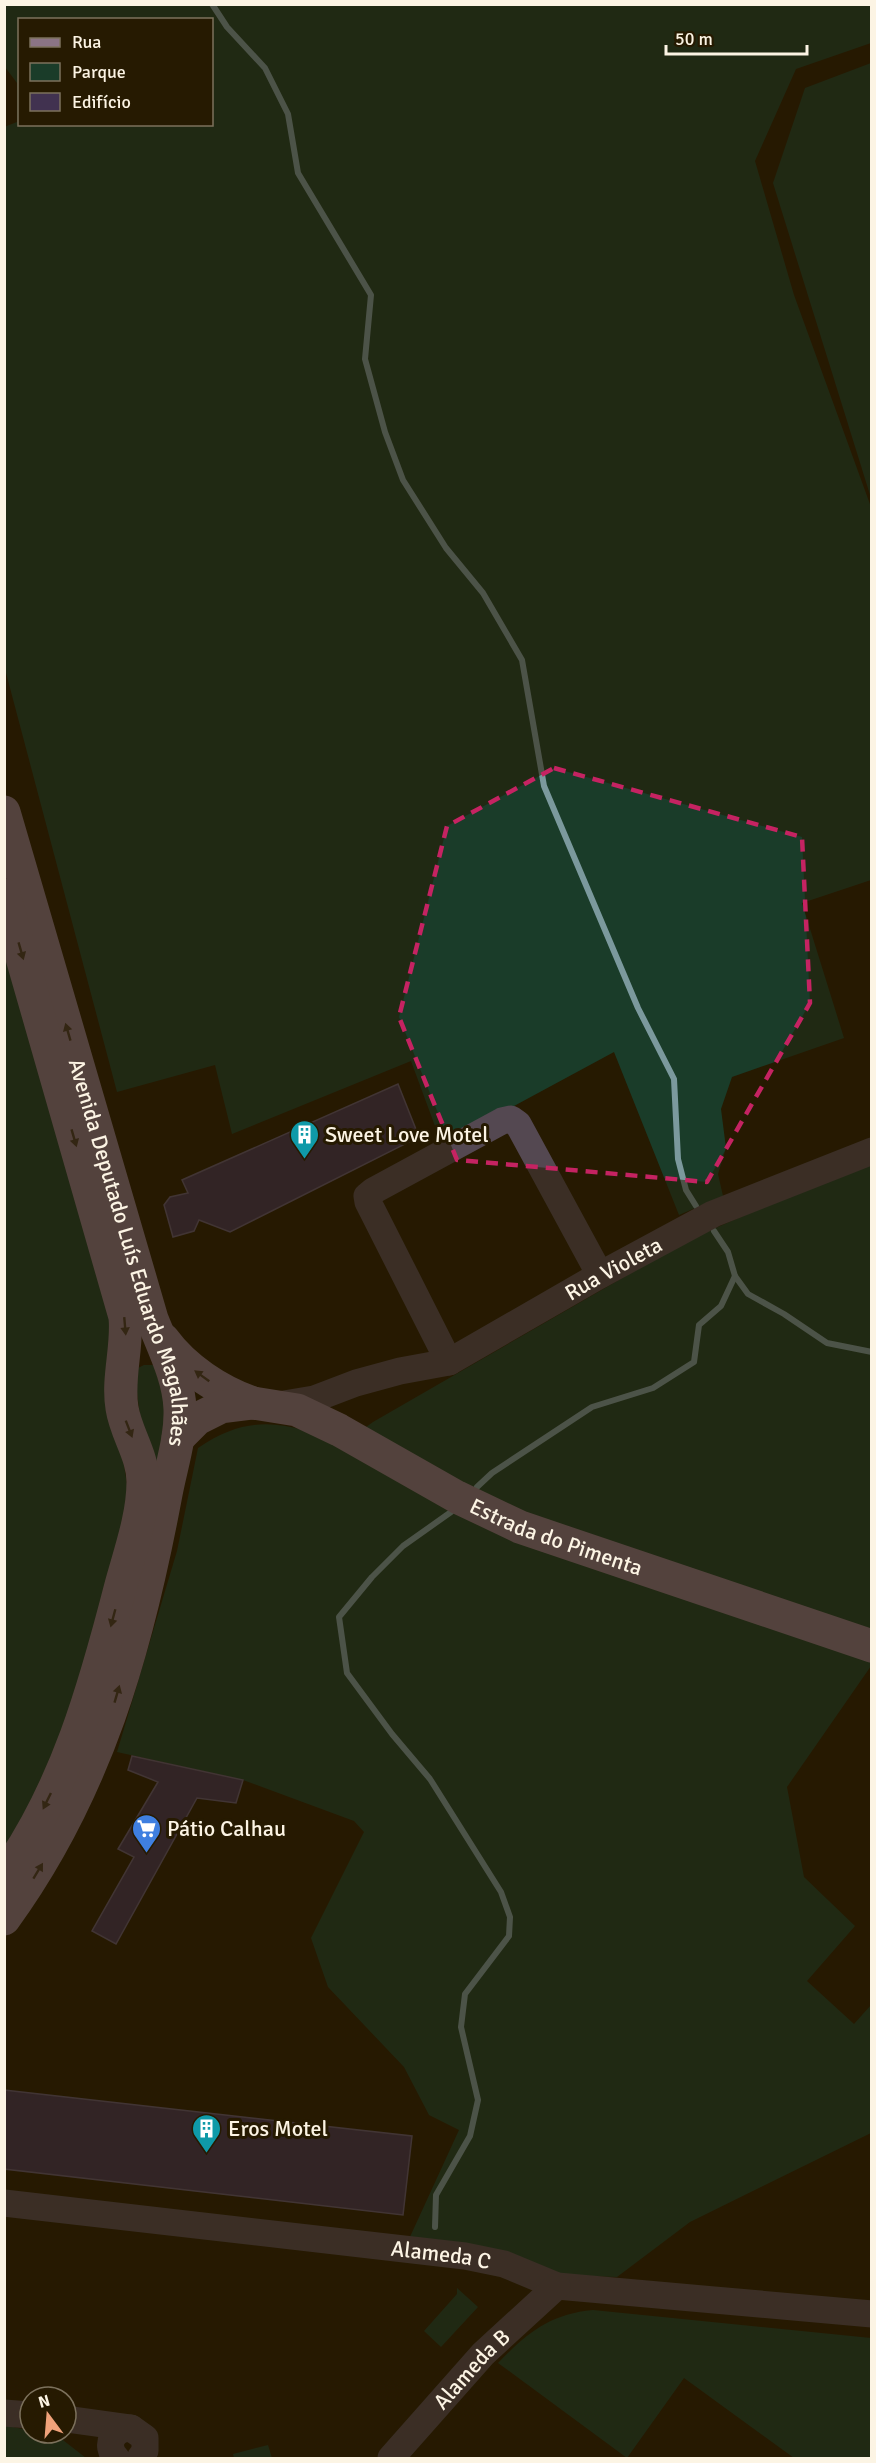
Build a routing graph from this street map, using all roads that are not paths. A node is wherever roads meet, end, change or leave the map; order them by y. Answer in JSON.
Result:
{"nodes":[{"id":1,"x":4,"y":813,"type":"edge"},
{"id":2,"x":4,"y":895,"type":"edge"},
{"id":3,"x":872,"y":1151,"type":"edge"},
{"id":4,"x":600,"y":1275,"type":"junction"},
{"id":5,"x":156,"y":1329,"type":"junction"},
{"id":6,"x":449,"y":1362,"type":"junction"},
{"id":7,"x":123,"y":1371,"type":"junction"},
{"id":8,"x":172,"y":1371,"type":"junction"},
{"id":9,"x":356,"y":1383,"type":"junction"},
{"id":10,"x":266,"y":1404,"type":"junction"},
{"id":11,"x":339,"y":1430,"type":"junction"},
{"id":12,"x":178,"y":1437,"type":"junction"},
{"id":13,"x":872,"y":1646,"type":"edge"},
{"id":14,"x":4,"y":1876,"type":"edge"},
{"id":15,"x":4,"y":1919,"type":"edge"},
{"id":16,"x":4,"y":2203,"type":"edge"},
{"id":17,"x":557,"y":2286,"type":"junction"},
{"id":18,"x":872,"y":2314,"type":"edge"},
{"id":19,"x":78,"y":2421,"type":"edge"},
{"id":20,"x":131,"y":2428,"type":"junction"},
{"id":21,"x":78,"y":2434,"type":"edge"},
{"id":22,"x":115,"y":2457,"type":"edge"},
{"id":23,"x":144,"y":2457,"type":"edge"},
{"id":24,"x":391,"y":2458,"type":"edge"}],
"edges":[{"from":5,"to":1,"type":"main road","name":"Avenida Deputado Luís Eduardo Magalhães","one_way":true},
{"from":2,"to":7,"type":"main road","name":"Avenida Deputado Luís Eduardo Magalhães","one_way":true},
{"from":3,"to":4,"type":"street","name":"Rua Violeta"},
{"from":4,"to":6,"type":"street","name":"Rua Violeta"},
{"from":4,"to":6,"type":"street"},
{"from":5,"to":8,"type":"main road","name":"Avenida Deputado Luís Eduardo Magalhães"},
{"from":10,"to":5,"type":"main road","name":"Estrada do Pimenta","one_way":true},
{"from":6,"to":9,"type":"street","name":"Rua Violeta"},
{"from":7,"to":8,"type":"main road"},
{"from":7,"to":14,"type":"main road","name":"Avenida Deputado Luís Eduardo Magalhães","one_way":true},
{"from":8,"to":12,"type":"main road","name":"Avenida Deputado Luís Eduardo Magalhães"},
{"from":9,"to":10,"type":"street","name":"Rua Violeta"},
{"from":9,"to":11,"type":"street"},
{"from":10,"to":11,"type":"main road","name":"Estrada do Pimenta"},
{"from":10,"to":12,"type":"main road","name":"Estrada do Pimenta"},
{"from":11,"to":13,"type":"main road","name":"Estrada do Pimenta"},
{"from":15,"to":12,"type":"main road","name":"Avenida Deputado Luís Eduardo Magalhães","one_way":true},
{"from":16,"to":17,"type":"street","name":"Alameda C"},
{"from":17,"to":18,"type":"street","name":"Alameda C"},
{"from":17,"to":24,"type":"street","name":"Alameda B"},
{"from":19,"to":20,"type":"street"},
{"from":20,"to":22,"type":"street"},
{"from":20,"to":23,"type":"street"},
{"from":21,"to":22,"type":"street"}]}
